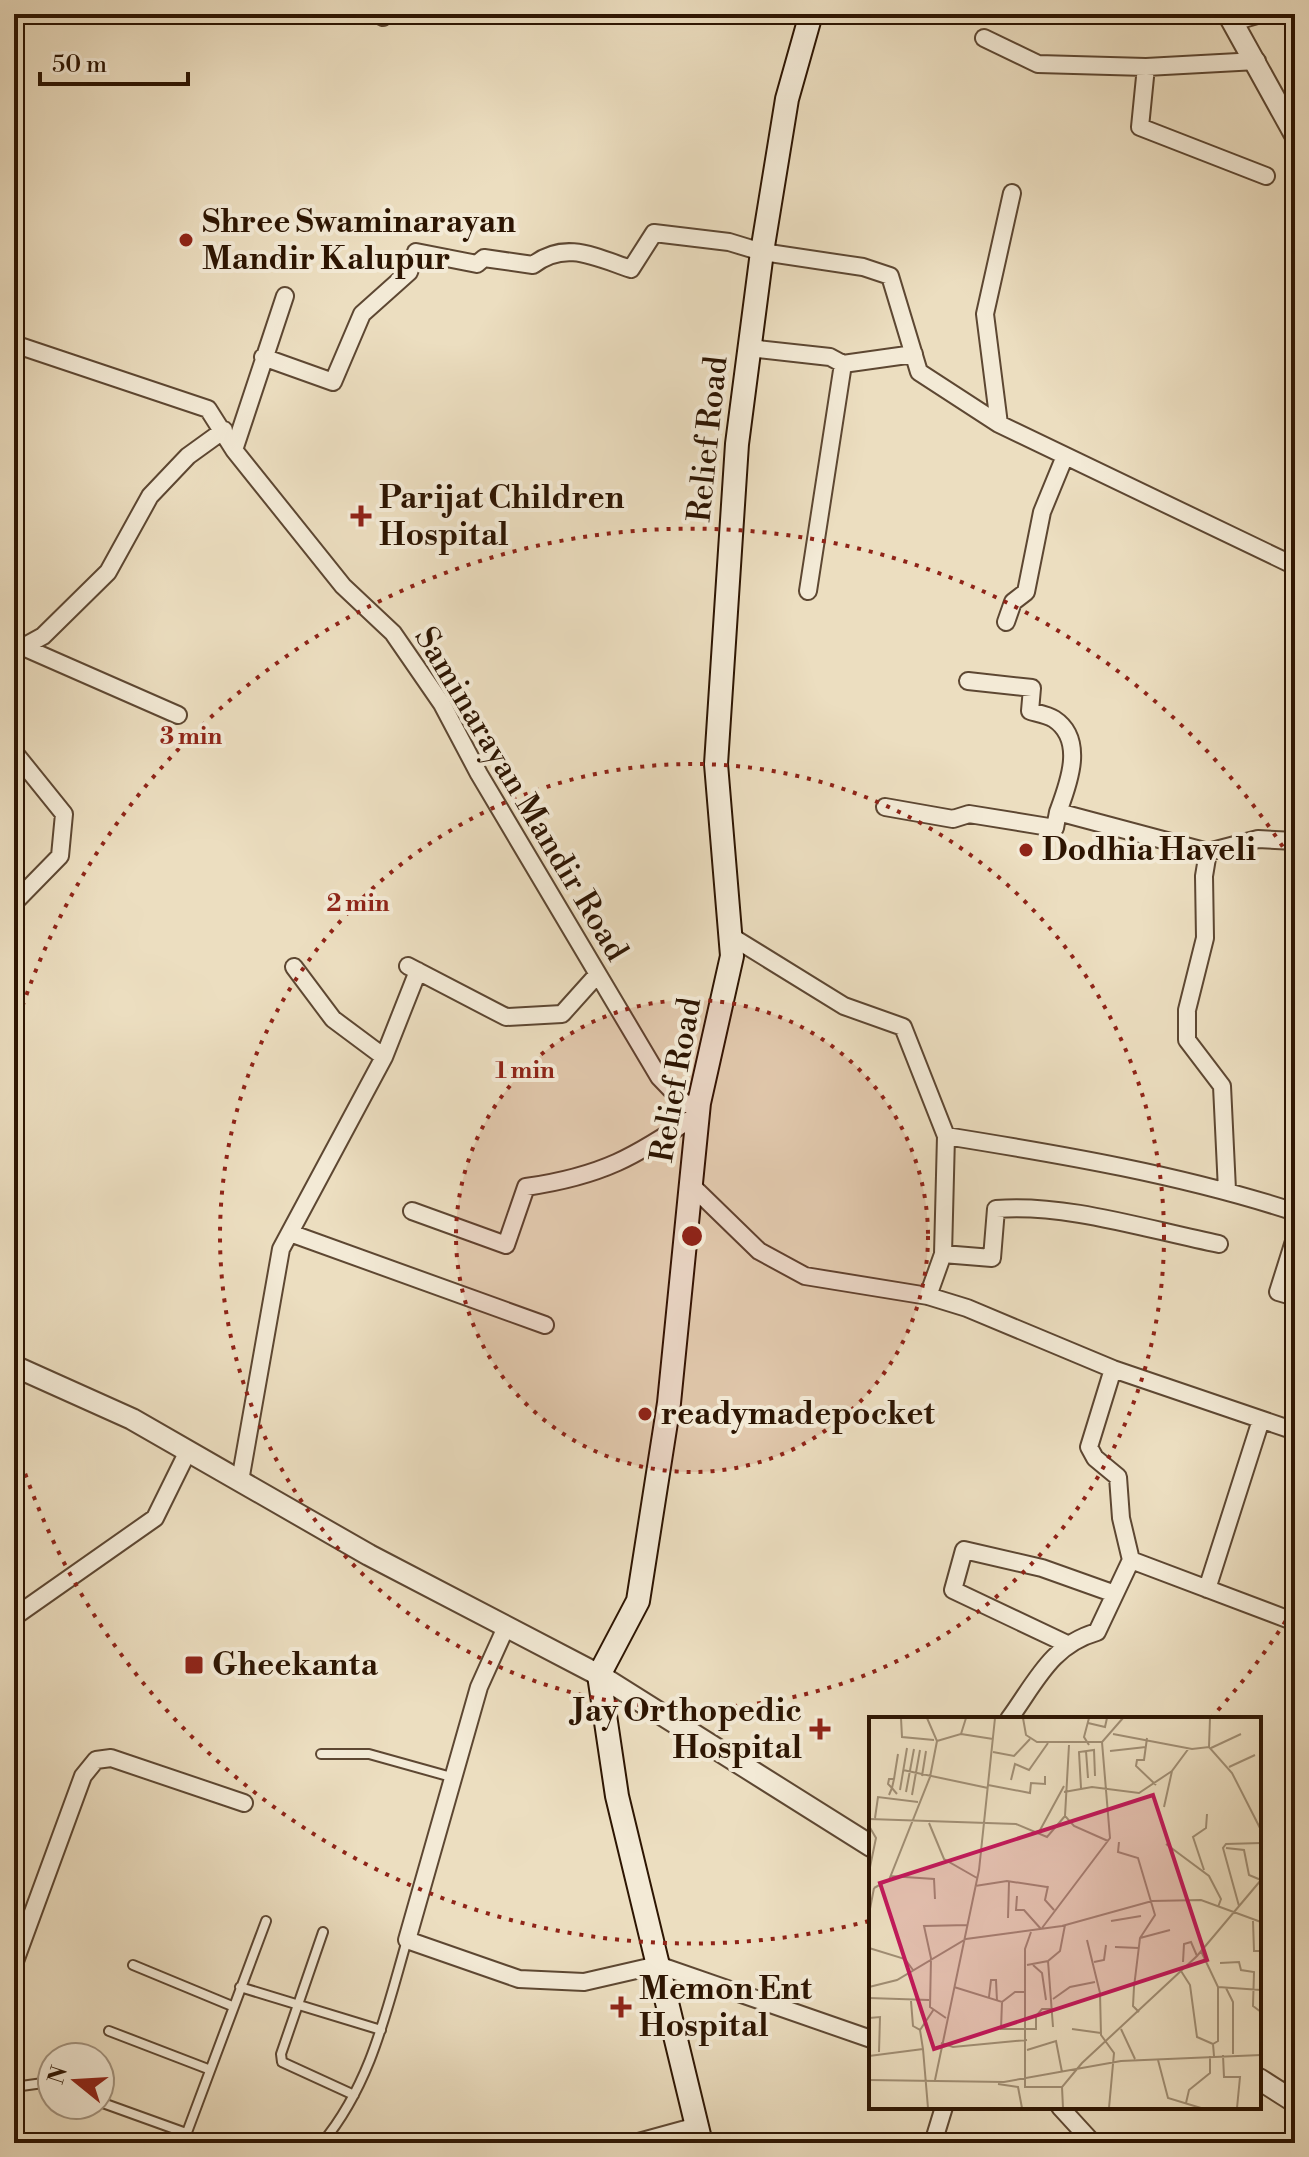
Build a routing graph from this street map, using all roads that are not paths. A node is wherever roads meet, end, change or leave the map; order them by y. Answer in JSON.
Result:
{"nodes":[{"id":1,"x":811,"y":14,"type":"edge"},
{"id":2,"x":1261,"y":14,"type":"edge"},
{"id":3,"x":1230,"y":18,"type":"edge"},
{"id":4,"x":984,"y":38,"type":"dead end"},
{"id":5,"x":1257,"y":61,"type":"junction"},
{"id":6,"x":1146,"y":67,"type":"junction"},
{"id":7,"x":1295,"y":135,"type":"edge"},
{"id":8,"x":1266,"y":176,"type":"dead end"},
{"id":9,"x":1012,"y":193,"type":"dead end"},
{"id":10,"x":762,"y":252,"type":"junction"},
{"id":11,"x":285,"y":296,"type":"dead end"},
{"id":12,"x":14,"y":344,"type":"edge"},
{"id":13,"x":749,"y":348,"type":"junction"},
{"id":14,"x":914,"y":354,"type":"junction"},
{"id":15,"x":263,"y":357,"type":"junction"},
{"id":16,"x":843,"y":364,"type":"junction"},
{"id":17,"x":999,"y":424,"type":"junction"},
{"id":18,"x":224,"y":430,"type":"junction"},
{"id":19,"x":234,"y":450,"type":"junction"},
{"id":20,"x":1065,"y":456,"type":"junction"},
{"id":21,"x":1295,"y":566,"type":"edge"},
{"id":22,"x":808,"y":591,"type":"dead end"},
{"id":23,"x":1006,"y":622,"type":"dead end"},
{"id":24,"x":18,"y":650,"type":"edge"},
{"id":25,"x":968,"y":681,"type":"dead end"},
{"id":26,"x":178,"y":715,"type":"dead end"},
{"id":27,"x":14,"y":752,"type":"edge"},
{"id":28,"x":885,"y":807,"type":"dead end"},
{"id":29,"x":1058,"y":812,"type":"junction"},
{"id":30,"x":1295,"y":841,"type":"edge"},
{"id":31,"x":1208,"y":852,"type":"junction"},
{"id":32,"x":14,"y":903,"type":"edge"},
{"id":33,"x":729,"y":935,"type":"junction"},
{"id":34,"x":294,"y":967,"type":"dead end"},
{"id":35,"x":597,"y":975,"type":"junction"},
{"id":36,"x":384,"y":1057,"type":"junction"},
{"id":37,"x":698,"y":1109,"type":"junction"},
{"id":38,"x":946,"y":1136,"type":"junction"},
{"id":39,"x":690,"y":1184,"type":"junction"},
{"id":40,"x":1227,"y":1190,"type":"junction"},
{"id":41,"x":412,"y":1211,"type":"dead end"},
{"id":42,"x":1295,"y":1212,"type":"edge"},
{"id":43,"x":290,"y":1233,"type":"junction"},
{"id":44,"x":1295,"y":1238,"type":"edge"},
{"id":45,"x":1219,"y":1244,"type":"dead end"},
{"id":46,"x":943,"y":1254,"type":"junction"},
{"id":47,"x":928,"y":1296,"type":"junction"},
{"id":48,"x":1295,"y":1297,"type":"edge"},
{"id":49,"x":545,"y":1325,"type":"dead end"},
{"id":50,"x":14,"y":1366,"type":"edge"},
{"id":51,"x":1113,"y":1369,"type":"junction"},
{"id":52,"x":1261,"y":1420,"type":"junction"},
{"id":53,"x":1295,"y":1431,"type":"edge"},
{"id":54,"x":188,"y":1451,"type":"junction"},
{"id":55,"x":240,"y":1481,"type":"junction"},
{"id":56,"x":1131,"y":1560,"type":"junction"},
{"id":57,"x":1207,"y":1589,"type":"junction"},
{"id":58,"x":1115,"y":1594,"type":"junction"},
{"id":59,"x":14,"y":1617,"type":"edge"},
{"id":60,"x":1295,"y":1622,"type":"edge"},
{"id":61,"x":506,"y":1627,"type":"junction"},
{"id":62,"x":1067,"y":1644,"type":"junction"},
{"id":63,"x":599,"y":1675,"type":"junction"},
{"id":64,"x":1010,"y":1717,"type":"edge"},
{"id":65,"x":321,"y":1754,"type":"dead end"},
{"id":66,"x":455,"y":1778,"type":"junction"},
{"id":67,"x":244,"y":1803,"type":"dead end"},
{"id":68,"x":869,"y":1845,"type":"edge"},
{"id":69,"x":266,"y":1921,"type":"dead end"},
{"id":70,"x":323,"y":1932,"type":"dead end"},
{"id":71,"x":407,"y":1940,"type":"junction"},
{"id":72,"x":14,"y":1964,"type":"edge"},
{"id":73,"x":133,"y":1965,"type":"dead end"},
{"id":74,"x":658,"y":1965,"type":"junction"},
{"id":75,"x":240,"y":1987,"type":"junction"},
{"id":76,"x":298,"y":2005,"type":"junction"},
{"id":77,"x":232,"y":2006,"type":"junction"},
{"id":78,"x":381,"y":2030,"type":"junction"},
{"id":79,"x":109,"y":2031,"type":"dead end"},
{"id":80,"x":869,"y":2038,"type":"edge"},
{"id":81,"x":208,"y":2069,"type":"junction"},
{"id":82,"x":1261,"y":2080,"type":"edge"},
{"id":83,"x":36,"y":2084,"type":"edge"},
{"id":84,"x":14,"y":2087,"type":"edge"},
{"id":85,"x":1292,"y":2093,"type":"edge"},
{"id":86,"x":354,"y":2095,"type":"junction"},
{"id":87,"x":116,"y":2109,"type":"edge"},
{"id":88,"x":943,"y":2109,"type":"edge"},
{"id":89,"x":1062,"y":2109,"type":"edge"},
{"id":90,"x":699,"y":2135,"type":"edge"},
{"id":91,"x":184,"y":2138,"type":"edge"},
{"id":92,"x":322,"y":2143,"type":"edge"},
{"id":93,"x":635,"y":2143,"type":"edge"},
{"id":94,"x":933,"y":2143,"type":"edge"},
{"id":95,"x":1093,"y":2143,"type":"edge"}],
"edges":[{"from":1,"to":10,"type":"main road","name":"Relief Road"},
{"from":2,"to":3,"type":"street"},
{"from":3,"to":5,"type":"street"},
{"from":4,"to":6,"type":"street"},
{"from":5,"to":6,"type":"street"},
{"from":5,"to":7,"type":"street"},
{"from":6,"to":8,"type":"street"},
{"from":9,"to":17,"type":"street"},
{"from":10,"to":13,"type":"main road","name":"Relief Road"},
{"from":10,"to":14,"type":"street"},
{"from":10,"to":15,"type":"street"},
{"from":11,"to":15,"type":"street"},
{"from":12,"to":18,"type":"street","name":"Saminarayan Mandir Road"},
{"from":13,"to":16,"type":"street"},
{"from":13,"to":33,"type":"main road","name":"Relief Road"},
{"from":14,"to":16,"type":"street"},
{"from":14,"to":17,"type":"street"},
{"from":15,"to":19,"type":"street"},
{"from":16,"to":22,"type":"street"},
{"from":17,"to":20,"type":"street"},
{"from":18,"to":19,"type":"street","name":"Saminarayan Mandir Road"},
{"from":18,"to":24,"type":"street"},
{"from":19,"to":35,"type":"street","name":"Saminarayan Mandir Road"},
{"from":20,"to":21,"type":"street"},
{"from":20,"to":23,"type":"street"},
{"from":24,"to":26,"type":"street"},
{"from":25,"to":29,"type":"street"},
{"from":27,"to":32,"type":"street"},
{"from":28,"to":29,"type":"street"},
{"from":29,"to":31,"type":"street"},
{"from":30,"to":31,"type":"street"},
{"from":31,"to":40,"type":"street"},
{"from":33,"to":37,"type":"main road","name":"Relief Road"},
{"from":33,"to":38,"type":"street"},
{"from":34,"to":36,"type":"street"},
{"from":35,"to":36,"type":"street"},
{"from":35,"to":37,"type":"street","name":"Saminarayan Mandir Road"},
{"from":36,"to":43,"type":"street"},
{"from":37,"to":39,"type":"main road","name":"Relief Road"},
{"from":37,"to":41,"type":"street"},
{"from":38,"to":40,"type":"street"},
{"from":38,"to":46,"type":"street"},
{"from":39,"to":47,"type":"street"},
{"from":39,"to":63,"type":"main road","name":"Relief Road"},
{"from":40,"to":42,"type":"street"},
{"from":43,"to":49,"type":"street"},
{"from":43,"to":55,"type":"street"},
{"from":44,"to":48,"type":"street"},
{"from":45,"to":46,"type":"street"},
{"from":46,"to":47,"type":"street"},
{"from":47,"to":51,"type":"street"},
{"from":50,"to":54,"type":"street"},
{"from":51,"to":52,"type":"street"},
{"from":51,"to":56,"type":"street"},
{"from":52,"to":53,"type":"street"},
{"from":52,"to":57,"type":"street"},
{"from":54,"to":55,"type":"street"},
{"from":54,"to":59,"type":"street"},
{"from":55,"to":61,"type":"street"},
{"from":56,"to":57,"type":"street"},
{"from":56,"to":58,"type":"street"},
{"from":57,"to":60,"type":"street"},
{"from":58,"to":62,"type":"street"},
{"from":58,"to":62,"type":"street"},
{"from":61,"to":63,"type":"street"},
{"from":61,"to":66,"type":"street"},
{"from":62,"to":64,"type":"street"},
{"from":63,"to":68,"type":"street"},
{"from":63,"to":74,"type":"main road"},
{"from":65,"to":66,"type":"lane"},
{"from":66,"to":71,"type":"street"},
{"from":67,"to":72,"type":"street"},
{"from":69,"to":75,"type":"lane"},
{"from":70,"to":76,"type":"lane"},
{"from":71,"to":74,"type":"street"},
{"from":71,"to":78,"type":"lane"},
{"from":73,"to":77,"type":"lane"},
{"from":74,"to":80,"type":"street"},
{"from":74,"to":90,"type":"main road"},
{"from":75,"to":76,"type":"lane"},
{"from":75,"to":77,"type":"lane"},
{"from":76,"to":78,"type":"lane"},
{"from":76,"to":86,"type":"lane"},
{"from":77,"to":81,"type":"lane"},
{"from":78,"to":86,"type":"lane"},
{"from":79,"to":81,"type":"lane"},
{"from":81,"to":91,"type":"lane"},
{"from":82,"to":85,"type":"street"},
{"from":83,"to":84,"type":"lane"},
{"from":86,"to":92,"type":"lane"},
{"from":87,"to":91,"type":"lane"},
{"from":88,"to":94,"type":"street"},
{"from":89,"to":95,"type":"street"},
{"from":90,"to":93,"type":"street"}]}
